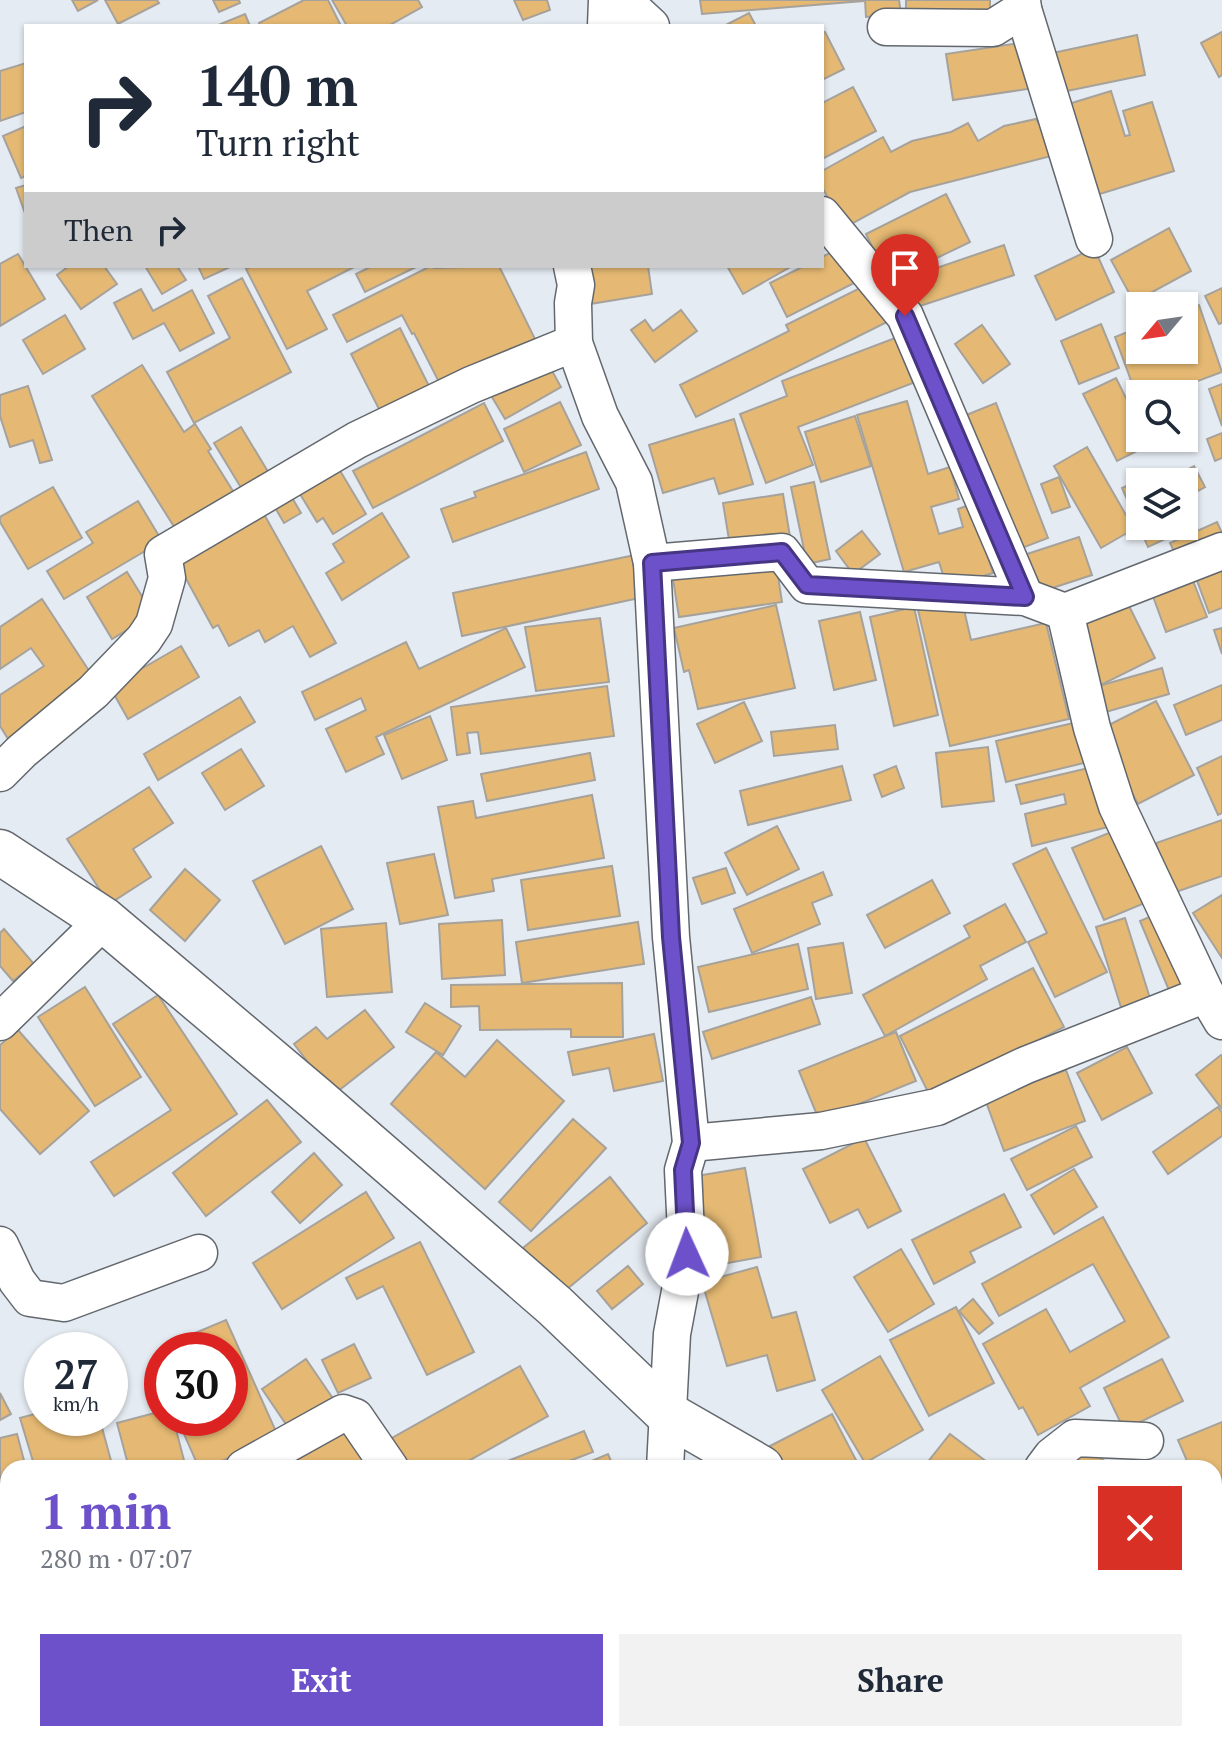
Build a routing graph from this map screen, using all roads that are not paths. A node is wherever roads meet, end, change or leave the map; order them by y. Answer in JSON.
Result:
{"nodes":[{"id":1,"x":607,"y":0,"type":"edge"},
{"id":2,"x":623,"y":0,"type":"edge"},
{"id":3,"x":1022,"y":5,"type":"edge"},
{"id":4,"x":606,"y":24,"type":"edge"},
{"id":5,"x":649,"y":24,"type":"edge"},
{"id":6,"x":886,"y":27,"type":"dead end"},
{"id":7,"x":824,"y":217,"type":"edge"},
{"id":8,"x":1094,"y":239,"type":"dead end"},
{"id":9,"x":572,"y":268,"type":"edge"},
{"id":10,"x":574,"y":343,"type":"junction"},
{"id":11,"x":1222,"y":551,"type":"edge"},
{"id":12,"x":652,"y":563,"type":"junction"},
{"id":13,"x":1025,"y":597,"type":"junction"},
{"id":14,"x":1065,"y":612,"type":"junction"},
{"id":15,"x":0,"y":773,"type":"edge"},
{"id":16,"x":0,"y":852,"type":"edge"},
{"id":17,"x":104,"y":920,"type":"junction"},
{"id":18,"x":1214,"y":1008,"type":"edge"},
{"id":19,"x":0,"y":1022,"type":"edge"},
{"id":20,"x":691,"y":1143,"type":"junction"},
{"id":21,"x":0,"y":1245,"type":"edge"},
{"id":22,"x":199,"y":1253,"type":"dead end"},
{"id":23,"x":669,"y":1415,"type":"junction"},
{"id":24,"x":1145,"y":1441,"type":"dead end"},
{"id":25,"x":258,"y":1460,"type":"edge"},
{"id":26,"x":385,"y":1460,"type":"edge"},
{"id":27,"x":666,"y":1460,"type":"edge"},
{"id":28,"x":747,"y":1460,"type":"edge"},
{"id":29,"x":1049,"y":1460,"type":"edge"}],
"edges":[{"from":1,"to":4,"type":"street"},
{"from":2,"to":5,"type":"street"},
{"from":3,"to":6,"type":"street"},
{"from":3,"to":8,"type":"street"},
{"from":7,"to":13,"type":"street"},
{"from":9,"to":10,"type":"street"},
{"from":10,"to":12,"type":"street"},
{"from":10,"to":15,"type":"street"},
{"from":11,"to":14,"type":"street"},
{"from":12,"to":13,"type":"street"},
{"from":12,"to":20,"type":"street"},
{"from":13,"to":14,"type":"street"},
{"from":14,"to":18,"type":"street"},
{"from":16,"to":17,"type":"street"},
{"from":17,"to":19,"type":"street"},
{"from":17,"to":23,"type":"street"},
{"from":18,"to":20,"type":"street"},
{"from":20,"to":23,"type":"street"},
{"from":21,"to":22,"type":"street"},
{"from":23,"to":27,"type":"street"},
{"from":23,"to":28,"type":"street"},
{"from":24,"to":29,"type":"street"},
{"from":25,"to":26,"type":"street"}]}
